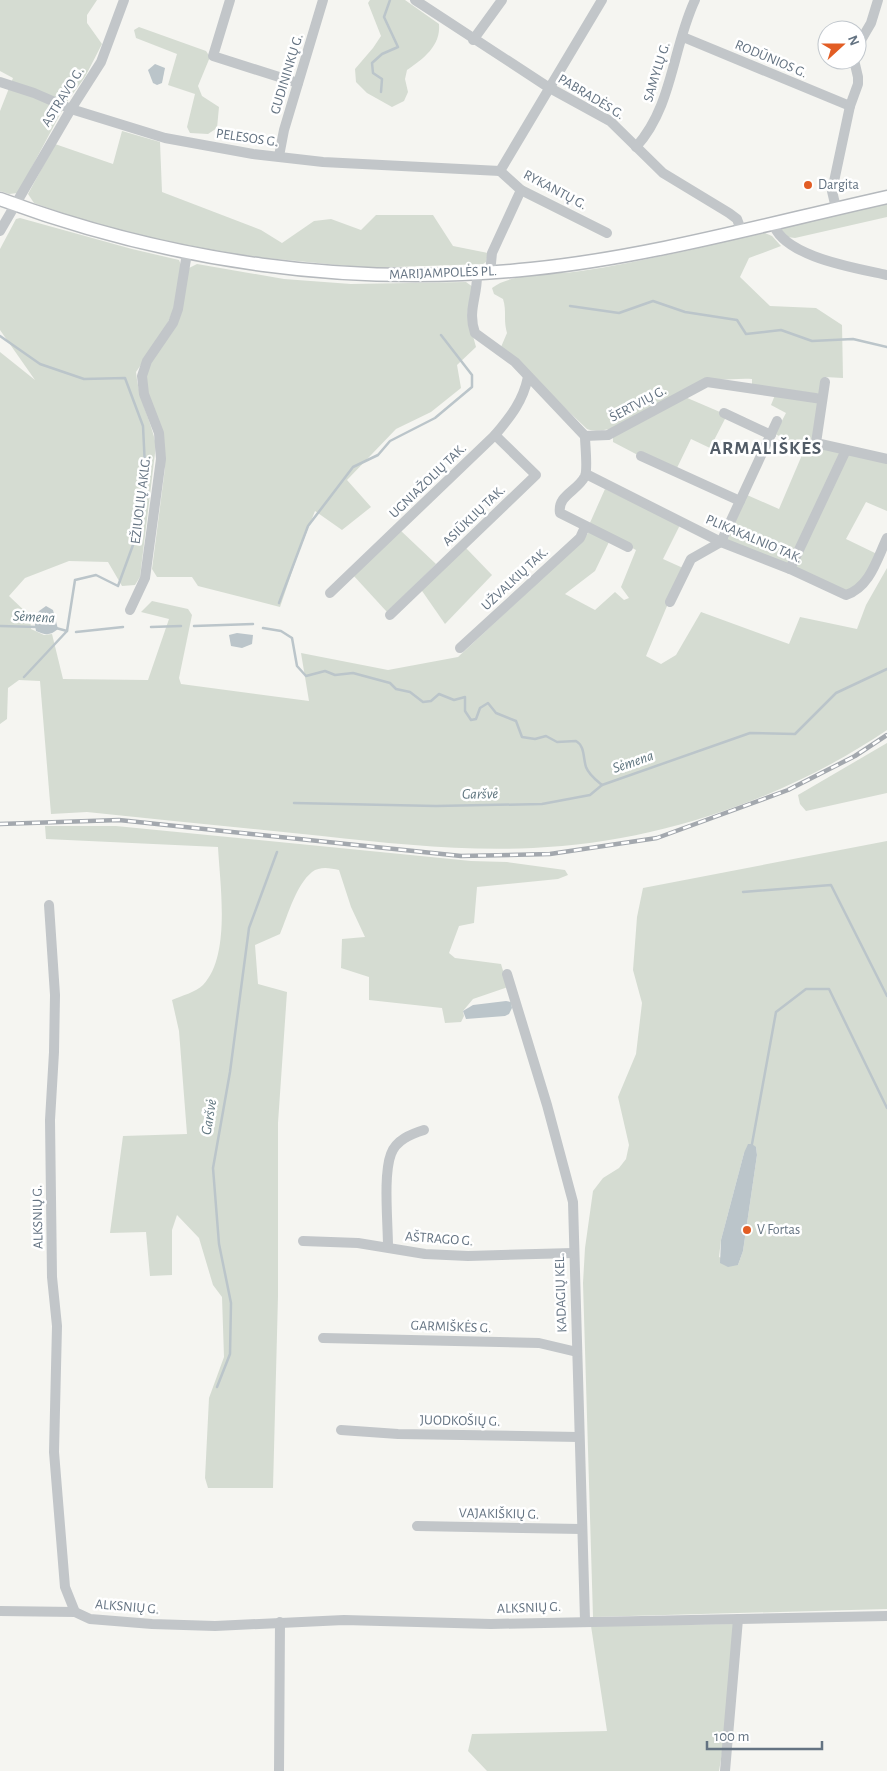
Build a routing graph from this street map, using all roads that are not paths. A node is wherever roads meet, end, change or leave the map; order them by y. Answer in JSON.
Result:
{"nodes":[{"id":1,"x":124,"y":0,"type":"edge"},
{"id":2,"x":230,"y":0,"type":"edge"},
{"id":3,"x":324,"y":0,"type":"edge"},
{"id":4,"x":414,"y":0,"type":"edge"},
{"id":5,"x":502,"y":0,"type":"edge"},
{"id":6,"x":602,"y":0,"type":"edge"},
{"id":7,"x":695,"y":0,"type":"edge"},
{"id":8,"x":878,"y":0,"type":"edge"},
{"id":9,"x":867,"y":30,"type":"edge"},
{"id":10,"x":682,"y":37,"type":"junction"},
{"id":11,"x":473,"y":40,"type":"junction"},
{"id":12,"x":856,"y":70,"type":"edge"},
{"id":13,"x":0,"y":82,"type":"edge"},
{"id":14,"x":298,"y":82,"type":"junction"},
{"id":15,"x":548,"y":87,"type":"junction"},
{"id":16,"x":850,"y":106,"type":"junction"},
{"id":17,"x":71,"y":109,"type":"junction"},
{"id":18,"x":636,"y":147,"type":"junction"},
{"id":19,"x":278,"y":156,"type":"junction"},
{"id":20,"x":500,"y":171,"type":"junction"},
{"id":21,"x":521,"y":190,"type":"junction"},
{"id":22,"x":887,"y":197,"type":"edge"},
{"id":23,"x":0,"y":199,"type":"edge"},
{"id":24,"x":16,"y":205,"type":"junction"},
{"id":25,"x":836,"y":208,"type":"junction"},
{"id":26,"x":773,"y":222,"type":"junction"},
{"id":27,"x":0,"y":230,"type":"edge"},
{"id":28,"x":741,"y":230,"type":"junction"},
{"id":29,"x":607,"y":233,"type":"dead end"},
{"id":30,"x":187,"y":253,"type":"junction"},
{"id":31,"x":490,"y":273,"type":"junction"},
{"id":32,"x":477,"y":274,"type":"junction"},
{"id":33,"x":887,"y":275,"type":"edge"},
{"id":34,"x":528,"y":377,"type":"junction"},
{"id":35,"x":825,"y":382,"type":"dead end"},
{"id":36,"x":822,"y":399,"type":"junction"},
{"id":37,"x":724,"y":413,"type":"dead end"},
{"id":38,"x":777,"y":421,"type":"dead end"},
{"id":39,"x":495,"y":435,"type":"junction"},
{"id":40,"x":771,"y":435,"type":"junction"},
{"id":41,"x":585,"y":436,"type":"junction"},
{"id":42,"x":846,"y":450,"type":"junction"},
{"id":43,"x":641,"y":456,"type":"dead end"},
{"id":44,"x":887,"y":459,"type":"edge"},
{"id":45,"x":586,"y":474,"type":"junction"},
{"id":46,"x":740,"y":501,"type":"junction"},
{"id":47,"x":585,"y":527,"type":"junction"},
{"id":48,"x":887,"y":538,"type":"edge"},
{"id":49,"x":721,"y":542,"type":"junction"},
{"id":50,"x":628,"y":547,"type":"dead end"},
{"id":51,"x":790,"y":569,"type":"junction"},
{"id":52,"x":330,"y":593,"type":"dead end"},
{"id":53,"x":670,"y":602,"type":"dead end"},
{"id":54,"x":130,"y":610,"type":"dead end"},
{"id":55,"x":390,"y":615,"type":"dead end"},
{"id":56,"x":460,"y":648,"type":"dead end"},
{"id":57,"x":50,"y":905,"type":"dead end"},
{"id":58,"x":507,"y":974,"type":"dead end"},
{"id":59,"x":424,"y":1130,"type":"dead end"},
{"id":60,"x":303,"y":1241,"type":"dead end"},
{"id":61,"x":388,"y":1247,"type":"junction"},
{"id":62,"x":573,"y":1253,"type":"junction"},
{"id":63,"x":323,"y":1338,"type":"dead end"},
{"id":64,"x":577,"y":1352,"type":"junction"},
{"id":65,"x":341,"y":1430,"type":"dead end"},
{"id":66,"x":579,"y":1437,"type":"junction"},
{"id":67,"x":416,"y":1526,"type":"dead end"},
{"id":68,"x":581,"y":1529,"type":"junction"},
{"id":69,"x":0,"y":1612,"type":"edge"},
{"id":70,"x":75,"y":1612,"type":"junction"},
{"id":71,"x":887,"y":1616,"type":"edge"},
{"id":72,"x":738,"y":1619,"type":"junction"},
{"id":73,"x":585,"y":1620,"type":"junction"},
{"id":74,"x":280,"y":1622,"type":"junction"},
{"id":75,"x":279,"y":1771,"type":"edge"},
{"id":76,"x":725,"y":1771,"type":"edge"}],
"edges":[{"from":1,"to":17,"type":"street","name":"ASTRAVO G."},
{"from":2,"to":14,"type":"street"},
{"from":3,"to":14,"type":"street","name":"GUDININKŲ G."},
{"from":4,"to":11,"type":"street","name":"PABRADĖS G."},
{"from":5,"to":11,"type":"street"},
{"from":6,"to":15,"type":"street"},
{"from":7,"to":10,"type":"street","name":"SAMYLŲ G."},
{"from":8,"to":9,"type":"street"},
{"from":10,"to":16,"type":"street","name":"RODŪNIOS G."},
{"from":10,"to":18,"type":"street","name":"SAMYLŲ G."},
{"from":11,"to":15,"type":"street","name":"PABRADĖS G."},
{"from":12,"to":16,"type":"street"},
{"from":13,"to":17,"type":"street","name":"PELESOS G."},
{"from":14,"to":19,"type":"street","name":"GUDININKŲ G."},
{"from":15,"to":18,"type":"street","name":"PABRADĖS G."},
{"from":15,"to":20,"type":"street"},
{"from":16,"to":25,"type":"street"},
{"from":17,"to":19,"type":"street","name":"PELESOS G."},
{"from":17,"to":24,"type":"street","name":"ASTRAVO G."},
{"from":18,"to":28,"type":"street","name":"PABRADĖS G."},
{"from":19,"to":20,"type":"street","name":"PELESOS G."},
{"from":20,"to":21,"type":"street","name":"RYKANTŲ G."},
{"from":21,"to":29,"type":"street","name":"RYKANTŲ G."},
{"from":21,"to":31,"type":"street"},
{"from":22,"to":25,"type":"main road","name":"MARIJAMPOLĖS PL."},
{"from":23,"to":24,"type":"main road","name":"MARIJAMPOLĖS PL."},
{"from":24,"to":27,"type":"street","name":"ASTRAVO G."},
{"from":24,"to":30,"type":"main road","name":"MARIJAMPOLĖS PL."},
{"from":25,"to":26,"type":"main road","name":"MARIJAMPOLĖS PL."},
{"from":26,"to":28,"type":"main road","name":"MARIJAMPOLĖS PL."},
{"from":26,"to":33,"type":"street"},
{"from":28,"to":31,"type":"main road","name":"MARIJAMPOLĖS PL."},
{"from":30,"to":32,"type":"main road","name":"MARIJAMPOLĖS PL."},
{"from":30,"to":54,"type":"street","name":"EŽIUOLIŲ AKLG."},
{"from":31,"to":32,"type":"main road","name":"MARIJAMPOLĖS PL."},
{"from":32,"to":34,"type":"street"},
{"from":34,"to":39,"type":"street","name":"UGNIAŽOLIŲ TAK."},
{"from":34,"to":41,"type":"street"},
{"from":35,"to":36,"type":"street"},
{"from":36,"to":41,"type":"street","name":"ŠERTVIŲ G."},
{"from":36,"to":42,"type":"street"},
{"from":37,"to":40,"type":"street"},
{"from":38,"to":40,"type":"street"},
{"from":39,"to":52,"type":"street","name":"UGNIAŽOLIŲ TAK."},
{"from":39,"to":55,"type":"street","name":"ASIŪKLIŲ TAK."},
{"from":40,"to":46,"type":"street"},
{"from":41,"to":45,"type":"street"},
{"from":42,"to":44,"type":"street"},
{"from":42,"to":51,"type":"street"},
{"from":43,"to":46,"type":"street"},
{"from":45,"to":47,"type":"street"},
{"from":45,"to":49,"type":"street","name":"PLIKAKALNIO TAK."},
{"from":46,"to":49,"type":"street"},
{"from":47,"to":50,"type":"street"},
{"from":47,"to":56,"type":"street","name":"UŽVALKIŲ TAK."},
{"from":48,"to":51,"type":"street","name":"PLIKAKALNIO TAK."},
{"from":49,"to":51,"type":"street","name":"PLIKAKALNIO TAK."},
{"from":49,"to":53,"type":"street"},
{"from":57,"to":70,"type":"street","name":"ALKSNIŲ G."},
{"from":58,"to":62,"type":"street","name":"KADAGIŲ KEL."},
{"from":59,"to":61,"type":"street"},
{"from":60,"to":61,"type":"street","name":"AŠTRAGO G."},
{"from":61,"to":62,"type":"street","name":"AŠTRAGO G."},
{"from":62,"to":64,"type":"street","name":"KADAGIŲ KEL."},
{"from":63,"to":64,"type":"street","name":"GARMIŠKĖS G."},
{"from":64,"to":66,"type":"street","name":"KADAGIŲ KEL."},
{"from":65,"to":66,"type":"street","name":"JUODKOŠIŲ G."},
{"from":66,"to":68,"type":"street","name":"KADAGIŲ KEL."},
{"from":67,"to":68,"type":"street","name":"VAJAKIŠKIŲ G."},
{"from":68,"to":73,"type":"street","name":"KADAGIŲ KEL."},
{"from":69,"to":70,"type":"street"},
{"from":70,"to":74,"type":"street","name":"ALKSNIŲ G."},
{"from":71,"to":72,"type":"street","name":"ALKSNIŲ G."},
{"from":72,"to":73,"type":"street","name":"ALKSNIŲ G."},
{"from":72,"to":76,"type":"street"},
{"from":73,"to":74,"type":"street","name":"ALKSNIŲ G."},
{"from":74,"to":75,"type":"street"}]}
